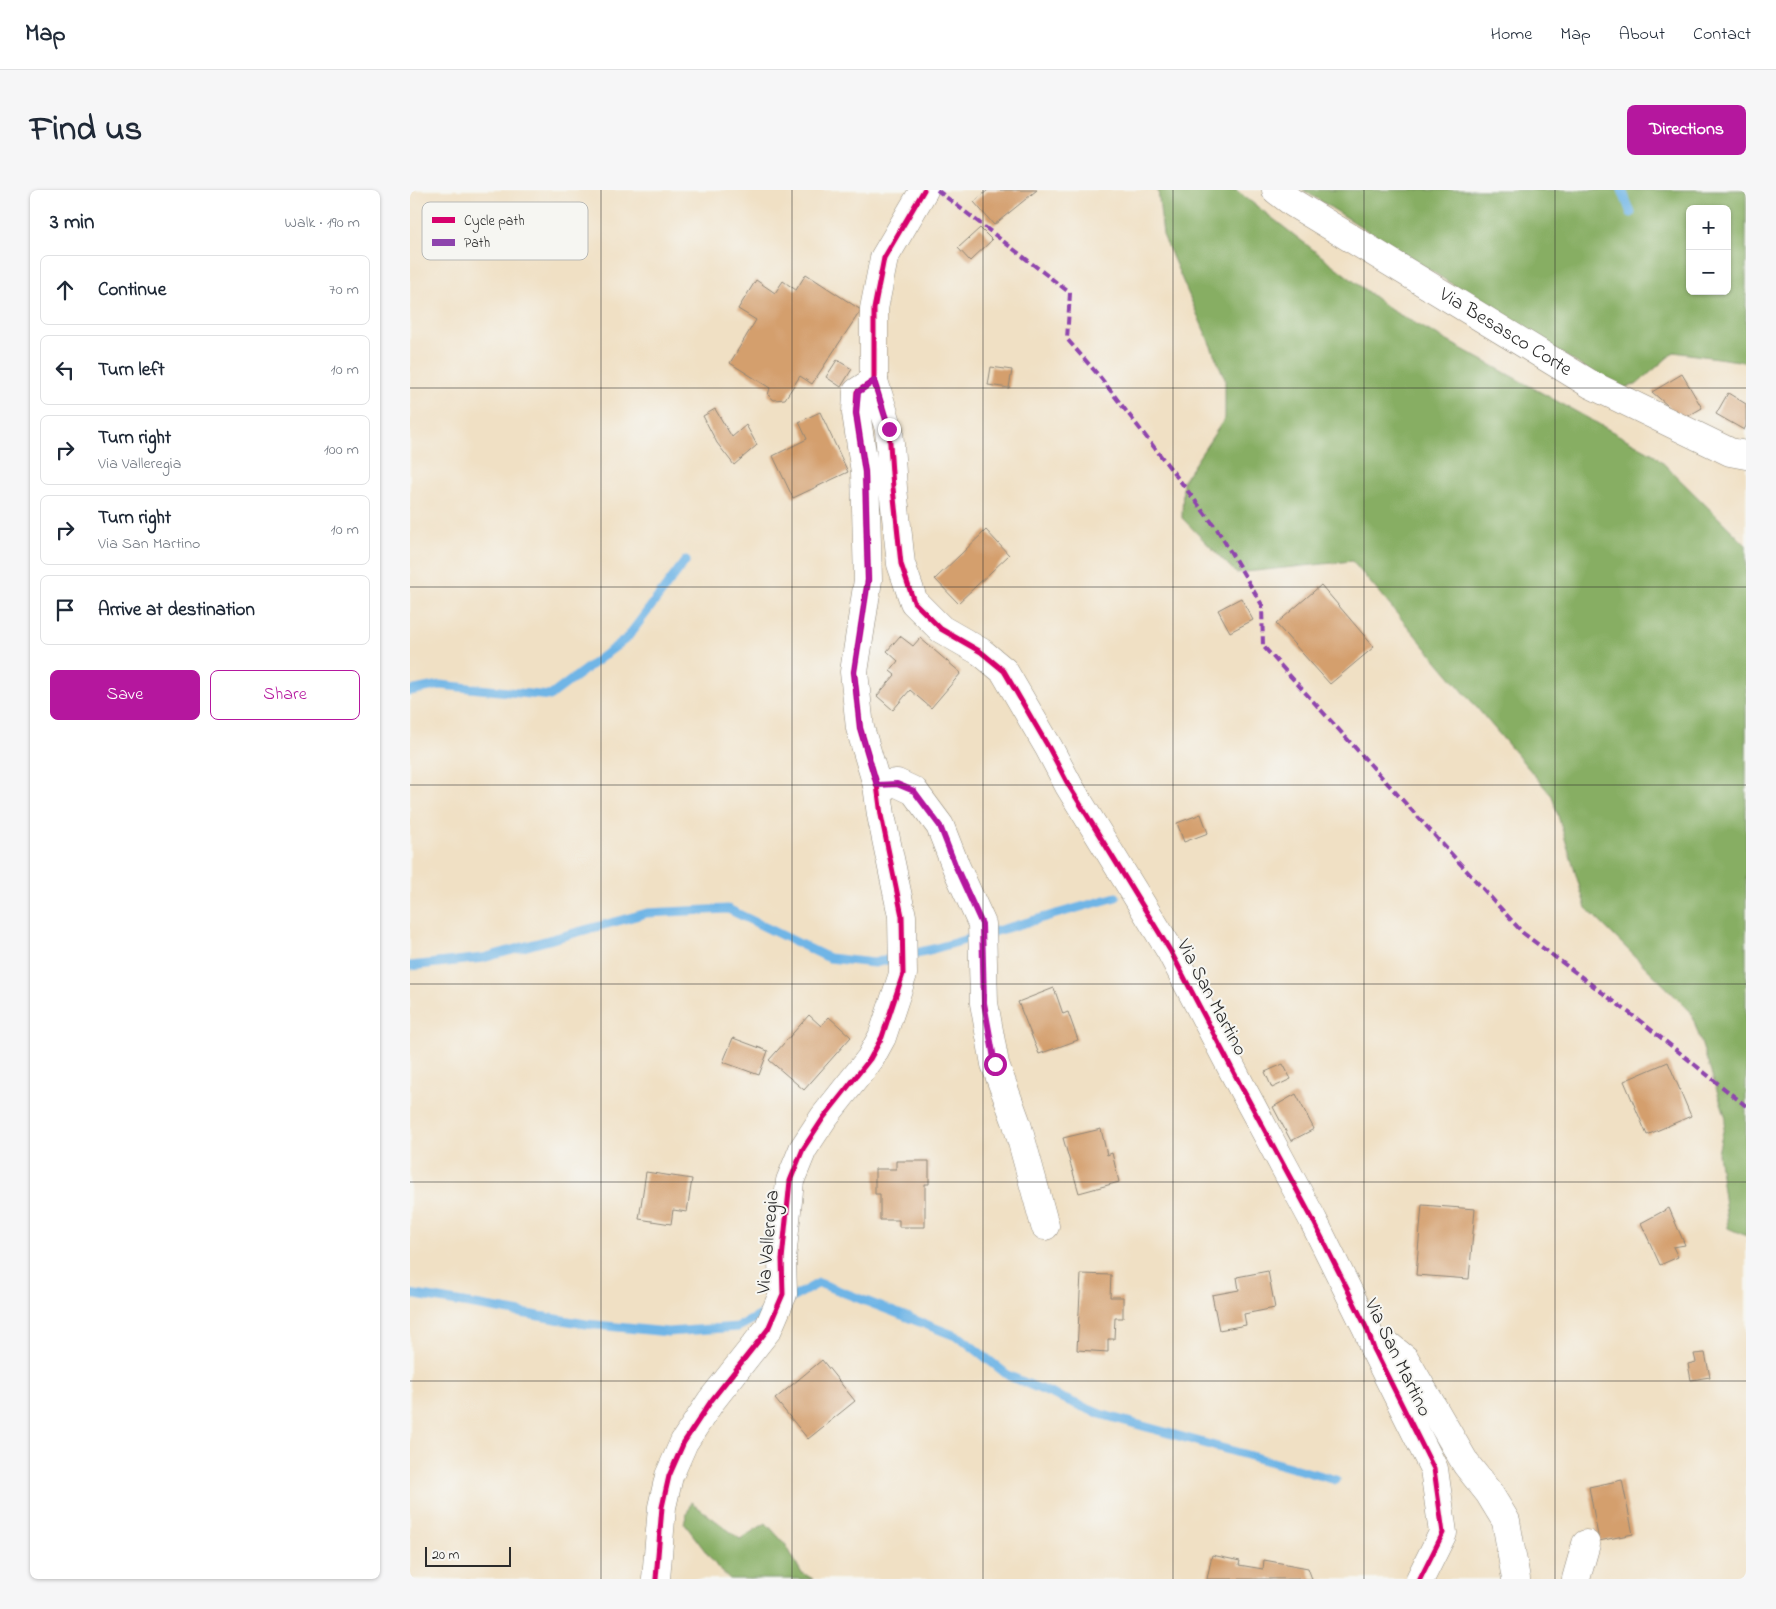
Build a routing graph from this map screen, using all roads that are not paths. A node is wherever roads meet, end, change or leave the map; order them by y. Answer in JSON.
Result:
{"nodes":[{"id":1,"x":924,"y":190,"type":"edge"},
{"id":2,"x":1276,"y":190,"type":"edge"},
{"id":3,"x":874,"y":381,"type":"junction"},
{"id":4,"x":1746,"y":455,"type":"edge"},
{"id":5,"x":877,"y":785,"type":"junction"},
{"id":6,"x":1045,"y":1226,"type":"dead end"},
{"id":7,"x":1374,"y":1349,"type":"junction"},
{"id":8,"x":1586,"y":1544,"type":"dead end"},
{"id":9,"x":656,"y":1579,"type":"edge"},
{"id":10,"x":1420,"y":1579,"type":"edge"},
{"id":11,"x":1516,"y":1579,"type":"edge"},
{"id":12,"x":1576,"y":1579,"type":"edge"}],
"edges":[{"from":1,"to":3,"type":"street","name":"Via San Martino"},
{"from":2,"to":4,"type":"street","name":"Via Besasco Corte"},
{"from":3,"to":5,"type":"street","name":"Via Valleregia"},
{"from":3,"to":7,"type":"street","name":"Via San Martino"},
{"from":5,"to":6,"type":"street"},
{"from":5,"to":9,"type":"street","name":"Via Valleregia"},
{"from":7,"to":10,"type":"street","name":"Via San Martino"},
{"from":7,"to":11,"type":"street"},
{"from":8,"to":12,"type":"street"}]}
